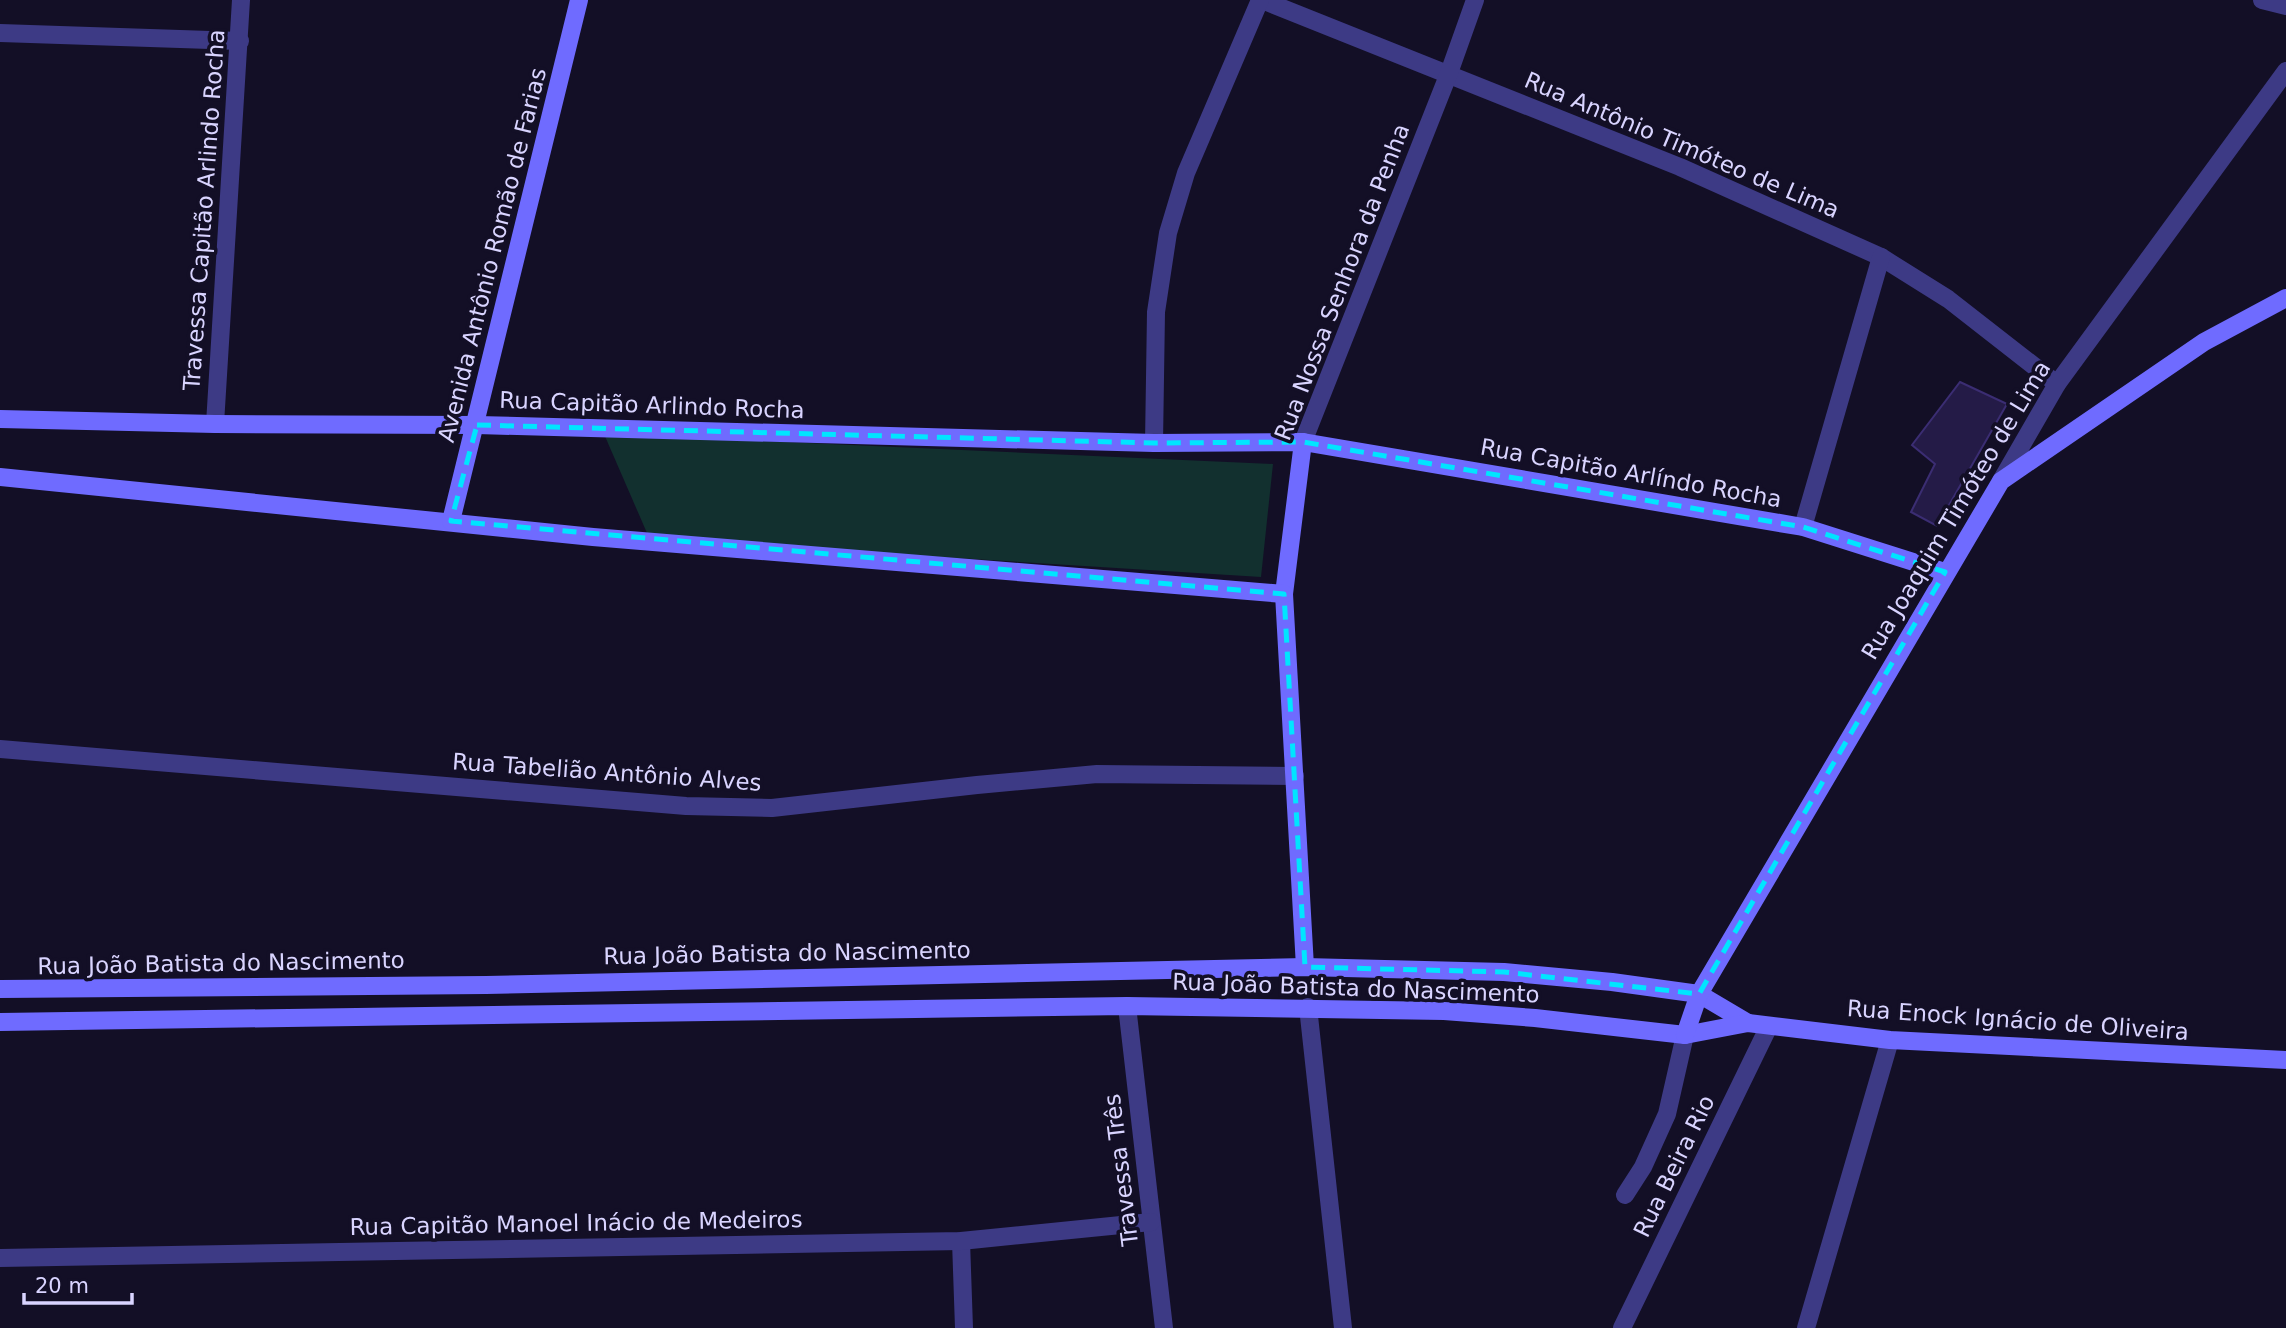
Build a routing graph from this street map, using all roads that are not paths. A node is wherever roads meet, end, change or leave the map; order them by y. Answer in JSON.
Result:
{"nodes":[{"id":1,"x":242,"y":0,"type":"edge"},
{"id":2,"x":579,"y":0,"type":"edge"},
{"id":3,"x":1261,"y":0,"type":"edge"},
{"id":4,"x":1475,"y":0,"type":"edge"},
{"id":5,"x":2262,"y":0,"type":"edge"},
{"id":6,"x":2286,"y":6,"type":"edge"},
{"id":7,"x":0,"y":33,"type":"edge"},
{"id":8,"x":240,"y":41,"type":"junction"},
{"id":9,"x":2286,"y":71,"type":"edge"},
{"id":10,"x":1449,"y":73,"type":"junction"},
{"id":11,"x":1881,"y":257,"type":"junction"},
{"id":12,"x":2286,"y":298,"type":"edge"},
{"id":13,"x":2057,"y":384,"type":"junction"},
{"id":14,"x":0,"y":419,"type":"edge"},
{"id":15,"x":215,"y":424,"type":"junction"},
{"id":16,"x":477,"y":425,"type":"junction"},
{"id":17,"x":1303,"y":442,"type":"junction"},
{"id":18,"x":1154,"y":443,"type":"junction"},
{"id":19,"x":0,"y":477,"type":"edge"},
{"id":20,"x":2001,"y":481,"type":"junction"},
{"id":21,"x":452,"y":521,"type":"junction"},
{"id":22,"x":1802,"y":527,"type":"junction"},
{"id":23,"x":1945,"y":572,"type":"junction"},
{"id":24,"x":1284,"y":594,"type":"junction"},
{"id":25,"x":0,"y":749,"type":"edge"},
{"id":26,"x":1295,"y":776,"type":"junction"},
{"id":27,"x":1304,"y":967,"type":"junction"},
{"id":28,"x":486,"y":985,"type":"junction"},
{"id":29,"x":0,"y":989,"type":"edge"},
{"id":30,"x":1699,"y":994,"type":"junction"},
{"id":31,"x":1127,"y":1006,"type":"junction"},
{"id":32,"x":1308,"y":1007,"type":"junction"},
{"id":33,"x":486,"y":1015,"type":"junction"},
{"id":34,"x":0,"y":1022,"type":"edge"},
{"id":35,"x":1748,"y":1023,"type":"junction"},
{"id":36,"x":1769,"y":1026,"type":"junction"},
{"id":37,"x":1685,"y":1035,"type":"junction"},
{"id":38,"x":1890,"y":1040,"type":"junction"},
{"id":39,"x":2286,"y":1060,"type":"edge"},
{"id":40,"x":1625,"y":1195,"type":"dead end"},
{"id":41,"x":1151,"y":1222,"type":"junction"},
{"id":42,"x":961,"y":1241,"type":"junction"},
{"id":43,"x":0,"y":1258,"type":"edge"},
{"id":44,"x":964,"y":1328,"type":"edge"},
{"id":45,"x":1164,"y":1328,"type":"edge"},
{"id":46,"x":1343,"y":1328,"type":"edge"},
{"id":47,"x":1622,"y":1328,"type":"edge"},
{"id":48,"x":1805,"y":1328,"type":"edge"}],
"edges":[{"from":1,"to":8,"type":"street","name":"Travessa Capitão Arlindo Rocha"},
{"from":2,"to":16,"type":"main road","name":"Avenida Antônio Romão de Farias"},
{"from":3,"to":10,"type":"street","name":"Rua Antônio Timóteo de Lima"},
{"from":3,"to":18,"type":"street"},
{"from":4,"to":10,"type":"street","name":"Rua Nossa Senhora da Penha"},
{"from":5,"to":6,"type":"street"},
{"from":7,"to":8,"type":"street"},
{"from":8,"to":15,"type":"street","name":"Travessa Capitão Arlindo Rocha"},
{"from":9,"to":13,"type":"street","name":"Rua Joaquim Timóteo de Lima"},
{"from":10,"to":11,"type":"street","name":"Rua Antônio Timóteo de Lima"},
{"from":10,"to":17,"type":"street","name":"Rua Nossa Senhora da Penha"},
{"from":11,"to":13,"type":"street","name":"Rua Antônio Timóteo de Lima"},
{"from":11,"to":22,"type":"street"},
{"from":12,"to":20,"type":"main road"},
{"from":13,"to":20,"type":"street","name":"Rua Joaquim Timóteo de Lima"},
{"from":14,"to":15,"type":"main road","name":"Rua Capitão Arlindo Rocha"},
{"from":15,"to":16,"type":"main road","name":"Rua Capitão Arlindo Rocha"},
{"from":16,"to":18,"type":"main road","name":"Rua Capitão Arlindo Rocha"},
{"from":16,"to":21,"type":"main road","name":"Avenida Antônio Romão de Farias"},
{"from":17,"to":18,"type":"main road","name":"Rua Capitão Arlindo Rocha"},
{"from":17,"to":22,"type":"main road","name":"Rua Capitão Arlíndo Rocha"},
{"from":17,"to":24,"type":"main road","name":"Rua Nossa Senhora da Penha"},
{"from":19,"to":21,"type":"main road"},
{"from":20,"to":23,"type":"main road","name":"Rua Joaquim Timóteo de Lima"},
{"from":21,"to":24,"type":"main road"},
{"from":22,"to":23,"type":"main road","name":"Rua Capitão Arlíndo Rocha"},
{"from":23,"to":30,"type":"main road","name":"Rua Joaquim Timóteo de Lima"},
{"from":24,"to":26,"type":"main road","name":"Rua Nossa Senhora da Penha"},
{"from":25,"to":26,"type":"street","name":"Rua Tabelião Antônio Alves"},
{"from":26,"to":27,"type":"main road","name":"Rua Nossa Senhora da Penha"},
{"from":27,"to":28,"type":"main road","name":"Rua João Batista do Nascimento"},
{"from":27,"to":30,"type":"main road","name":"Rua João Batista do Nascimento"},
{"from":28,"to":29,"type":"main road","name":"Rua João Batista do Nascimento"},
{"from":28,"to":33,"type":"main road"},
{"from":30,"to":35,"type":"main road","name":"Rua João Batista do Nascimento"},
{"from":30,"to":37,"type":"main road","name":"Rua Joaquim Timóteo de Lima"},
{"from":31,"to":32,"type":"main road","name":"Rua João Batista do Nascimento"},
{"from":31,"to":33,"type":"main road","name":"Rua João Batista do Nascimento"},
{"from":31,"to":41,"type":"street","name":"Travessa Três"},
{"from":32,"to":37,"type":"main road","name":"Rua João Batista do Nascimento"},
{"from":32,"to":46,"type":"street"},
{"from":33,"to":34,"type":"main road","name":"Rua João Batista do Nascimento"},
{"from":35,"to":36,"type":"main road","name":"Rua Enock Ignácio de Oliveira"},
{"from":35,"to":37,"type":"main road","name":"Rua João Batista do Nascimento"},
{"from":36,"to":38,"type":"main road","name":"Rua Enock Ignácio de Oliveira"},
{"from":36,"to":47,"type":"street","name":"Rua Beira Rio"},
{"from":37,"to":40,"type":"street"},
{"from":38,"to":39,"type":"main road","name":"Rua Enock Ignácio de Oliveira"},
{"from":38,"to":48,"type":"street"},
{"from":41,"to":42,"type":"street","name":"Rua Capitão Manoel Inácio de Medeiros"},
{"from":41,"to":45,"type":"street","name":"Travessa Três"},
{"from":42,"to":43,"type":"street","name":"Rua Capitão Manoel Inácio de Medeiros"},
{"from":42,"to":44,"type":"street"}]}
